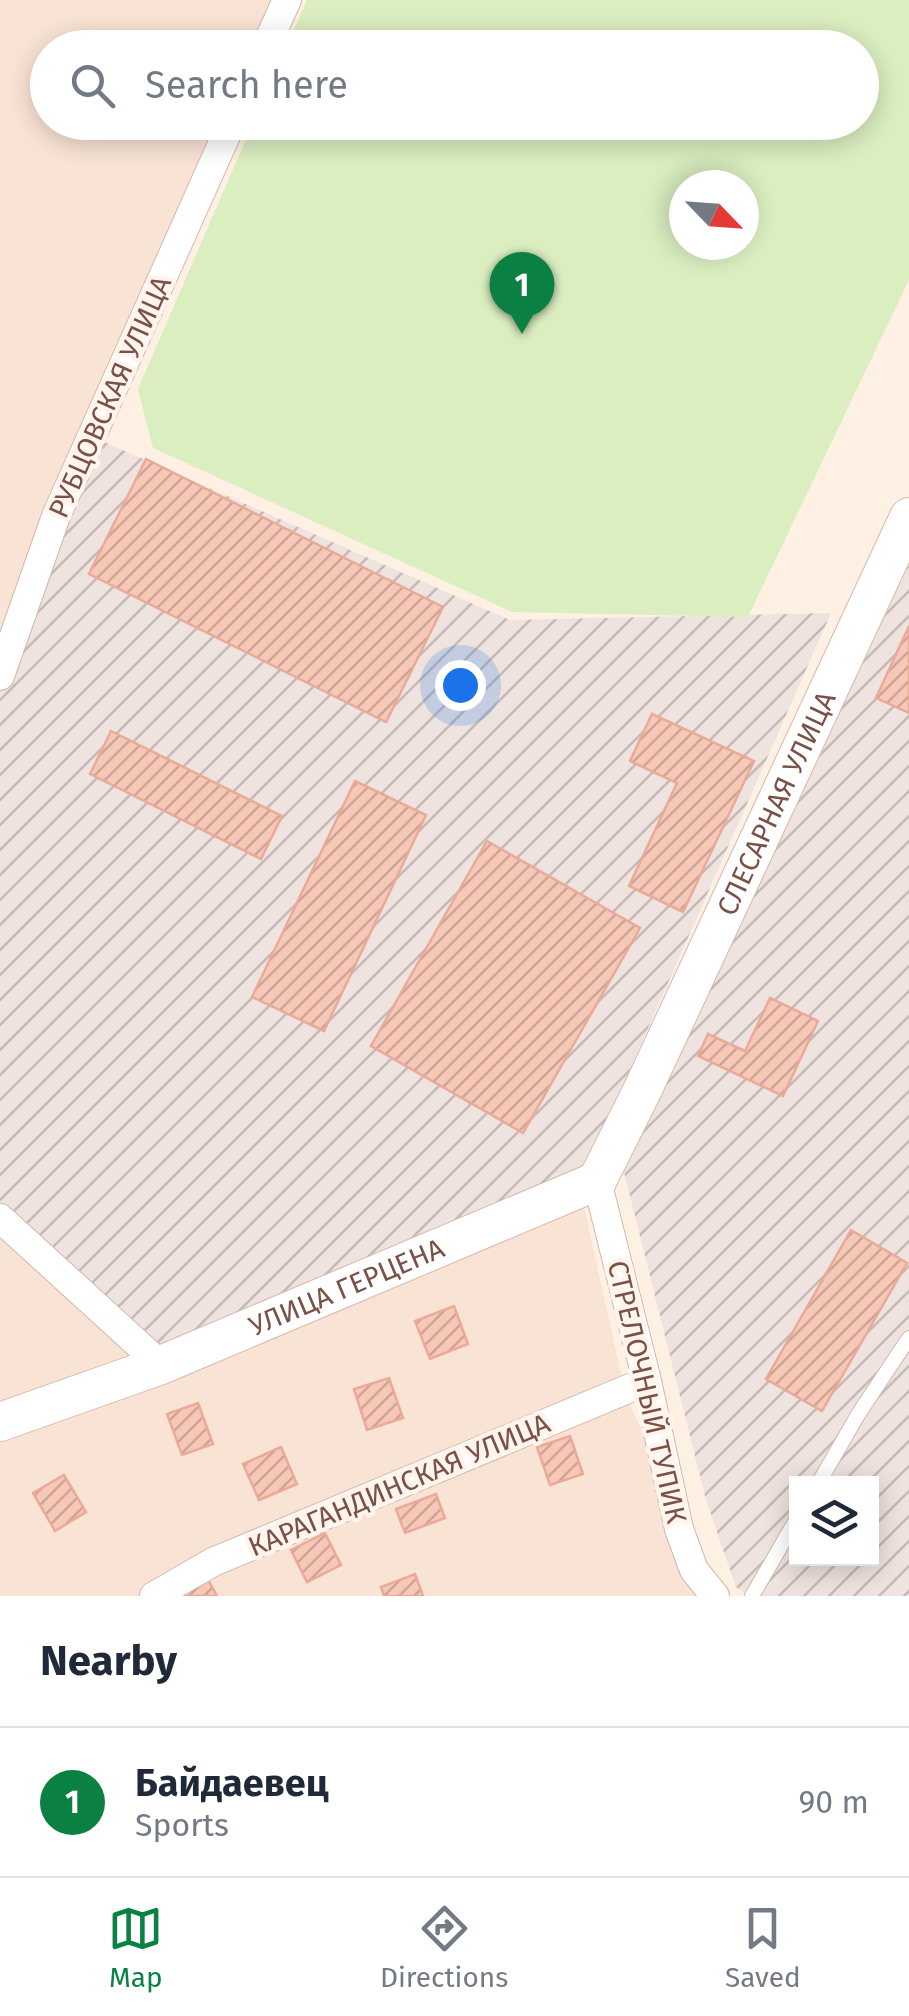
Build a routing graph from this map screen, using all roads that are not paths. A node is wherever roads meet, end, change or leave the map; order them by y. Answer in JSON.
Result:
{"nodes":[{"id":1,"x":286,"y":0,"type":"edge"},
{"id":2,"x":273,"y":30,"type":"edge"},
{"id":3,"x":224,"y":140,"type":"edge"},
{"id":4,"x":909,"y":517,"type":"edge"},
{"id":5,"x":0,"y":676,"type":"edge"},
{"id":6,"x":597,"y":1181,"type":"junction"},
{"id":7,"x":0,"y":1218,"type":"edge"},
{"id":8,"x":909,"y":1338,"type":"edge"},
{"id":9,"x":161,"y":1366,"type":"junction"},
{"id":10,"x":647,"y":1381,"type":"junction"},
{"id":11,"x":0,"y":1422,"type":"edge"},
{"id":12,"x":823,"y":1476,"type":"edge"},
{"id":13,"x":789,"y":1532,"type":"edge"},
{"id":14,"x":154,"y":1596,"type":"edge"},
{"id":15,"x":715,"y":1596,"type":"edge"},
{"id":16,"x":752,"y":1596,"type":"edge"}],
"edges":[{"from":1,"to":2,"type":"street"},
{"from":3,"to":5,"type":"street","name":"РУБЦОВСКАЯ УЛИЦА"},
{"from":4,"to":6,"type":"main road","name":"СЛЕСАРНАЯ УЛИЦА"},
{"from":6,"to":9,"type":"main road","name":"УЛИЦА ГЕРЦЕНА"},
{"from":6,"to":10,"type":"street","name":"СТРЕЛОЧНЫЙ ТУПИК"},
{"from":7,"to":9,"type":"street"},
{"from":8,"to":12,"type":"lane"},
{"from":9,"to":11,"type":"main road","name":"УЛИЦА ГЕРЦЕНА"},
{"from":10,"to":14,"type":"street","name":"КАРАГАНДИНСКАЯ УЛИЦА"},
{"from":10,"to":15,"type":"street","name":"СТРЕЛОЧНЫЙ ТУПИК"},
{"from":13,"to":16,"type":"lane"}]}
